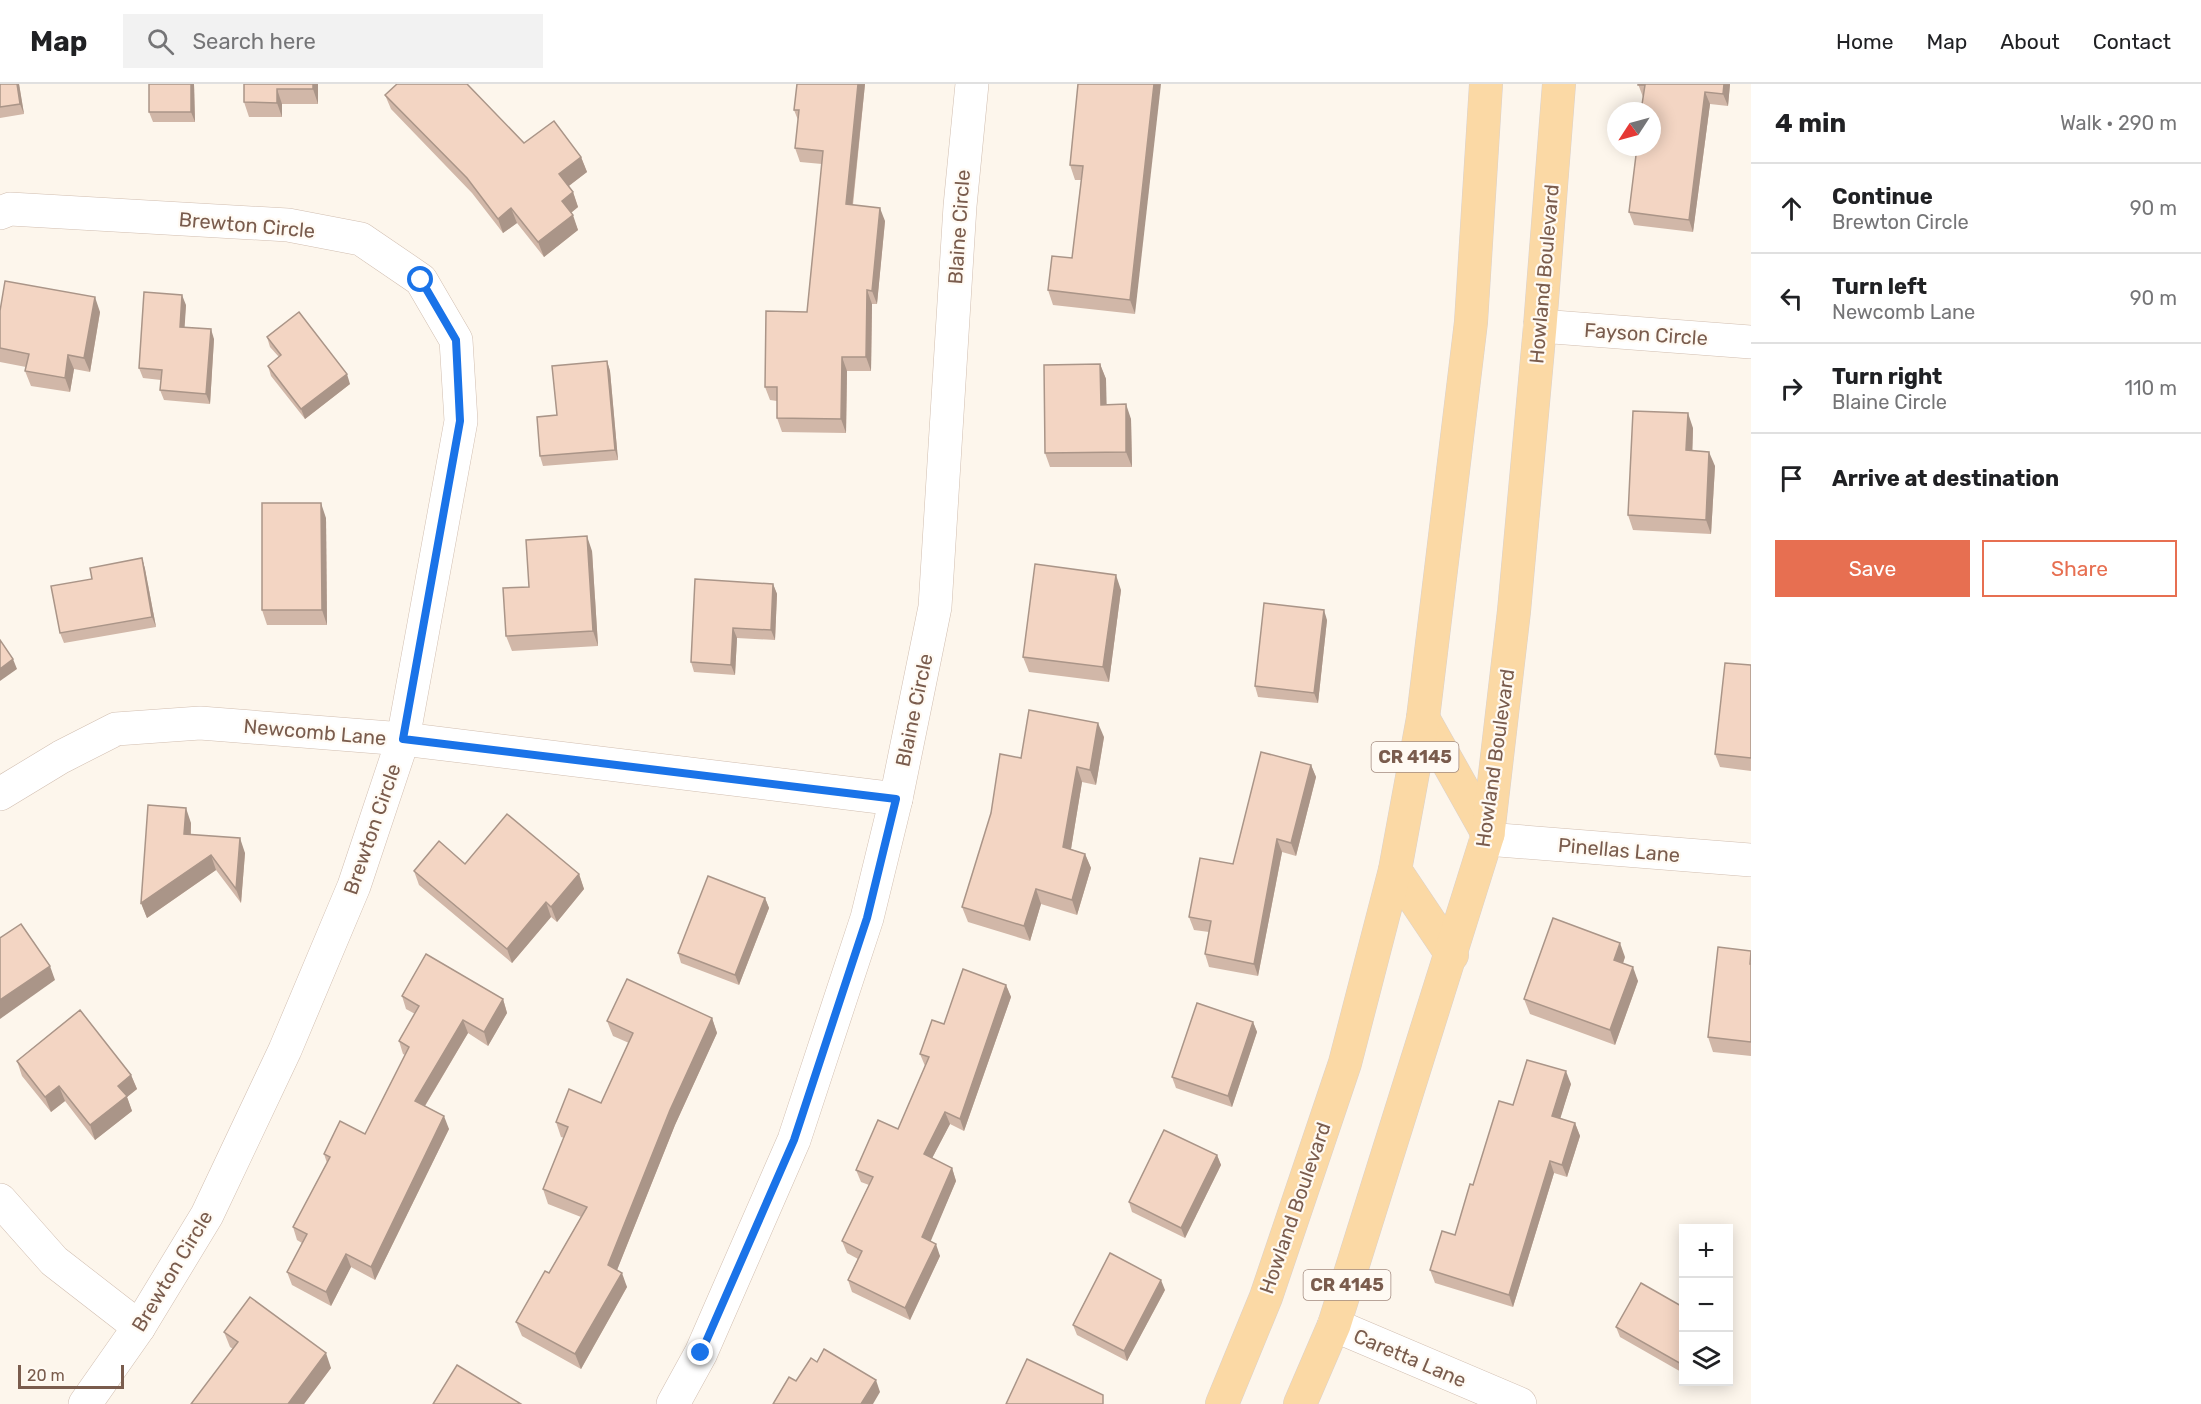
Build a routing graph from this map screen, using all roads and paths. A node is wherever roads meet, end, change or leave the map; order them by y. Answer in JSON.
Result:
{"nodes":[{"id":1,"x":972,"y":84,"type":"edge"},
{"id":2,"x":1486,"y":84,"type":"edge"},
{"id":3,"x":1559,"y":84,"type":"edge"},
{"id":4,"x":0,"y":213,"type":"edge"},
{"id":5,"x":1540,"y":326,"type":"junction"},
{"id":6,"x":1751,"y":342,"type":"edge"},
{"id":7,"x":1423,"y":718,"type":"junction"},
{"id":8,"x":403,"y":739,"type":"junction"},
{"id":9,"x":0,"y":794,"type":"edge"},
{"id":10,"x":896,"y":799,"type":"junction"},
{"id":11,"x":1487,"y":836,"type":"junction"},
{"id":12,"x":1751,"y":860,"type":"edge"},
{"id":13,"x":1395,"y":870,"type":"junction"},
{"id":14,"x":1452,"y":954,"type":"junction"},
{"id":15,"x":0,"y":1200,"type":"edge"},
{"id":16,"x":1334,"y":1325,"type":"junction"},
{"id":17,"x":139,"y":1327,"type":"junction"},
{"id":18,"x":86,"y":1404,"type":"edge"},
{"id":19,"x":674,"y":1404,"type":"edge"},
{"id":20,"x":1222,"y":1404,"type":"edge"},
{"id":21,"x":1300,"y":1404,"type":"edge"},
{"id":22,"x":1520,"y":1404,"type":"edge"}],
"edges":[{"from":1,"to":10,"type":"street","name":"Blaine Circle"},
{"from":2,"to":7,"type":"main road","name":"Howland Boulevard","number":"CR 4145"},
{"from":3,"to":5,"type":"main road","name":"Howland Boulevard","number":"CR 4145"},
{"from":4,"to":8,"type":"street","name":"Brewton Circle"},
{"from":5,"to":6,"type":"street","name":"Fayson Circle"},
{"from":5,"to":11,"type":"main road","name":"Howland Boulevard","number":"CR 4145"},
{"from":7,"to":11,"type":"main road"},
{"from":7,"to":13,"type":"main road","name":"Howland Boulevard","number":"CR 4145"},
{"from":8,"to":9,"type":"street","name":"Newcomb Lane"},
{"from":8,"to":10,"type":"street","name":"Newcomb Lane"},
{"from":8,"to":17,"type":"street","name":"Brewton Circle"},
{"from":10,"to":19,"type":"street","name":"Blaine Circle"},
{"from":11,"to":12,"type":"street","name":"Pinellas Lane"},
{"from":11,"to":14,"type":"main road","name":"Howland Boulevard","number":"CR 4145"},
{"from":13,"to":14,"type":"main road"},
{"from":13,"to":20,"type":"main road","name":"Howland Boulevard","number":"CR 4145"},
{"from":14,"to":16,"type":"main road","name":"Howland Boulevard","number":"CR 4145"},
{"from":15,"to":17,"type":"street"},
{"from":16,"to":21,"type":"main road","name":"Howland Boulevard","number":"CR 4145"},
{"from":16,"to":22,"type":"street","name":"Caretta Lane"},
{"from":17,"to":18,"type":"street","name":"Brewton Circle"}]}
